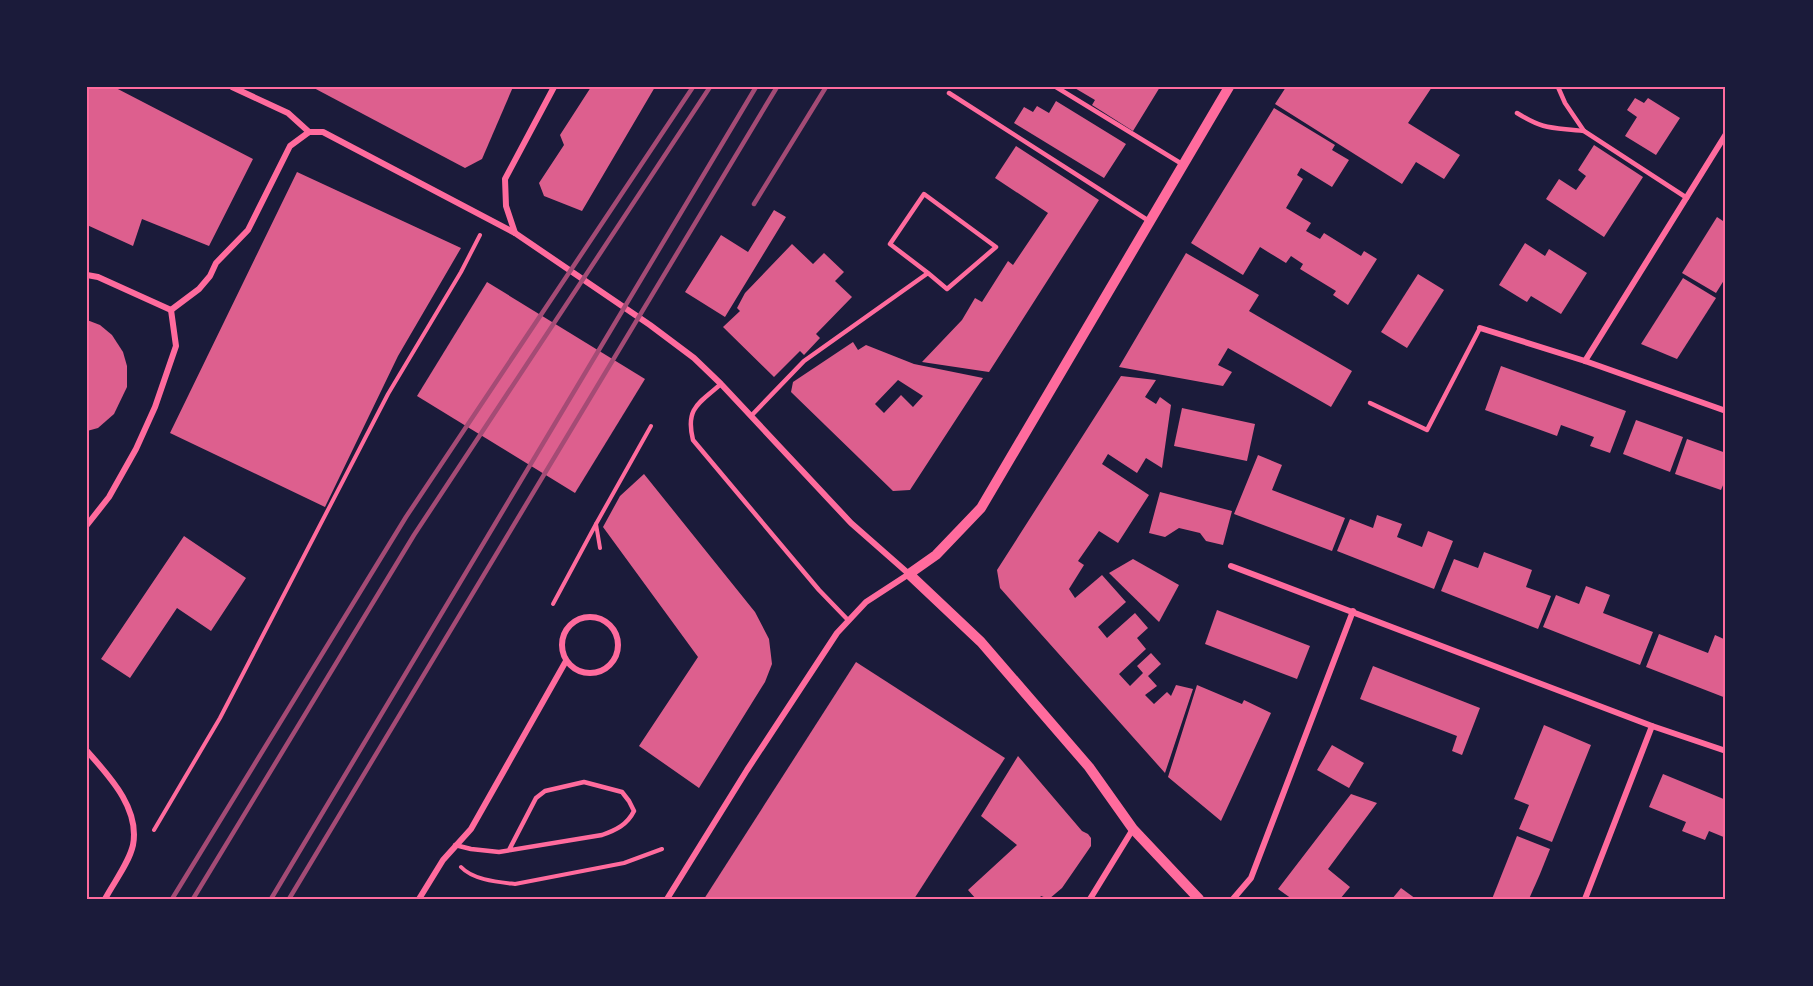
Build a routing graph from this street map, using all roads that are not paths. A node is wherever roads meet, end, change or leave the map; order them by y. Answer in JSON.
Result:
{"nodes":[{"id":1,"x":232,"y":87,"type":"edge"},
{"id":2,"x":554,"y":87,"type":"edge"},
{"id":3,"x":1056,"y":87,"type":"edge"},
{"id":4,"x":1229,"y":87,"type":"edge"},
{"id":5,"x":1558,"y":87,"type":"edge"},
{"id":6,"x":949,"y":93,"type":"dead end"},
{"id":7,"x":1517,"y":113,"type":"dead end"},
{"id":8,"x":1584,"y":131,"type":"junction"},
{"id":9,"x":309,"y":132,"type":"junction"},
{"id":10,"x":1726,"y":134,"type":"edge"},
{"id":11,"x":1183,"y":165,"type":"junction"},
{"id":12,"x":1687,"y":198,"type":"junction"},
{"id":13,"x":1150,"y":222,"type":"junction"},
{"id":14,"x":515,"y":233,"type":"junction"},
{"id":15,"x":928,"y":273,"type":"junction"},
{"id":16,"x":87,"y":275,"type":"edge"},
{"id":17,"x":171,"y":310,"type":"junction"},
{"id":18,"x":1480,"y":328,"type":"joint"},
{"id":19,"x":1585,"y":361,"type":"junction"},
{"id":20,"x":721,"y":384,"type":"junction"},
{"id":21,"x":1370,"y":403,"type":"dead end"},
{"id":22,"x":1726,"y":411,"type":"edge"},
{"id":23,"x":751,"y":416,"type":"junction"},
{"id":24,"x":87,"y":525,"type":"edge"},
{"id":25,"x":1231,"y":566,"type":"dead end"},
{"id":26,"x":909,"y":573,"type":"junction"},
{"id":27,"x":1353,"y":611,"type":"junction"},
{"id":28,"x":848,"y":620,"type":"junction"},
{"id":29,"x":566,"y":661,"type":"junction"},
{"id":30,"x":1652,"y":726,"type":"junction"},
{"id":31,"x":87,"y":751,"type":"edge"},
{"id":32,"x":1726,"y":751,"type":"edge"},
{"id":33,"x":1133,"y":829,"type":"junction"},
{"id":34,"x":455,"y":845,"type":"junction"},
{"id":35,"x":509,"y":850,"type":"junction"},
{"id":36,"x":105,"y":899,"type":"edge"},
{"id":37,"x":419,"y":899,"type":"edge"},
{"id":38,"x":667,"y":899,"type":"edge"},
{"id":39,"x":1090,"y":899,"type":"edge"},
{"id":40,"x":1199,"y":899,"type":"edge"},
{"id":41,"x":1233,"y":899,"type":"edge"},
{"id":42,"x":1585,"y":899,"type":"edge"}],
"edges":[{"from":1,"to":9,"type":"street"},
{"from":2,"to":14,"type":"street"},
{"from":3,"to":11,"type":"lane"},
{"from":4,"to":11,"type":"street"},
{"from":5,"to":8,"type":"lane"},
{"from":6,"to":13,"type":"lane"},
{"from":7,"to":8,"type":"lane"},
{"from":8,"to":12,"type":"lane"},
{"from":9,"to":14,"type":"street"},
{"from":9,"to":17,"type":"street"},
{"from":10,"to":12,"type":"street"},
{"from":11,"to":13,"type":"street"},
{"from":12,"to":19,"type":"street"},
{"from":13,"to":26,"type":"street"},
{"from":14,"to":20,"type":"street"},
{"from":15,"to":15,"type":"lane"},
{"from":15,"to":23,"type":"lane"},
{"from":16,"to":17,"type":"street"},
{"from":17,"to":24,"type":"street"},
{"from":18,"to":19,"type":"street"},
{"from":18,"to":21,"type":"lane"},
{"from":19,"to":22,"type":"street"},
{"from":20,"to":23,"type":"street"},
{"from":20,"to":28,"type":"lane"},
{"from":23,"to":26,"type":"street"},
{"from":25,"to":27,"type":"street"},
{"from":26,"to":28,"type":"street"},
{"from":26,"to":33,"type":"street"},
{"from":27,"to":30,"type":"street"},
{"from":27,"to":41,"type":"street"},
{"from":28,"to":38,"type":"street"},
{"from":29,"to":29,"type":"street"},
{"from":29,"to":34,"type":"street"},
{"from":30,"to":32,"type":"street"},
{"from":30,"to":42,"type":"street"},
{"from":31,"to":36,"type":"street"},
{"from":33,"to":39,"type":"street"},
{"from":33,"to":40,"type":"street"},
{"from":34,"to":35,"type":"lane"},
{"from":34,"to":37,"type":"street"},
{"from":35,"to":35,"type":"lane"}]}
